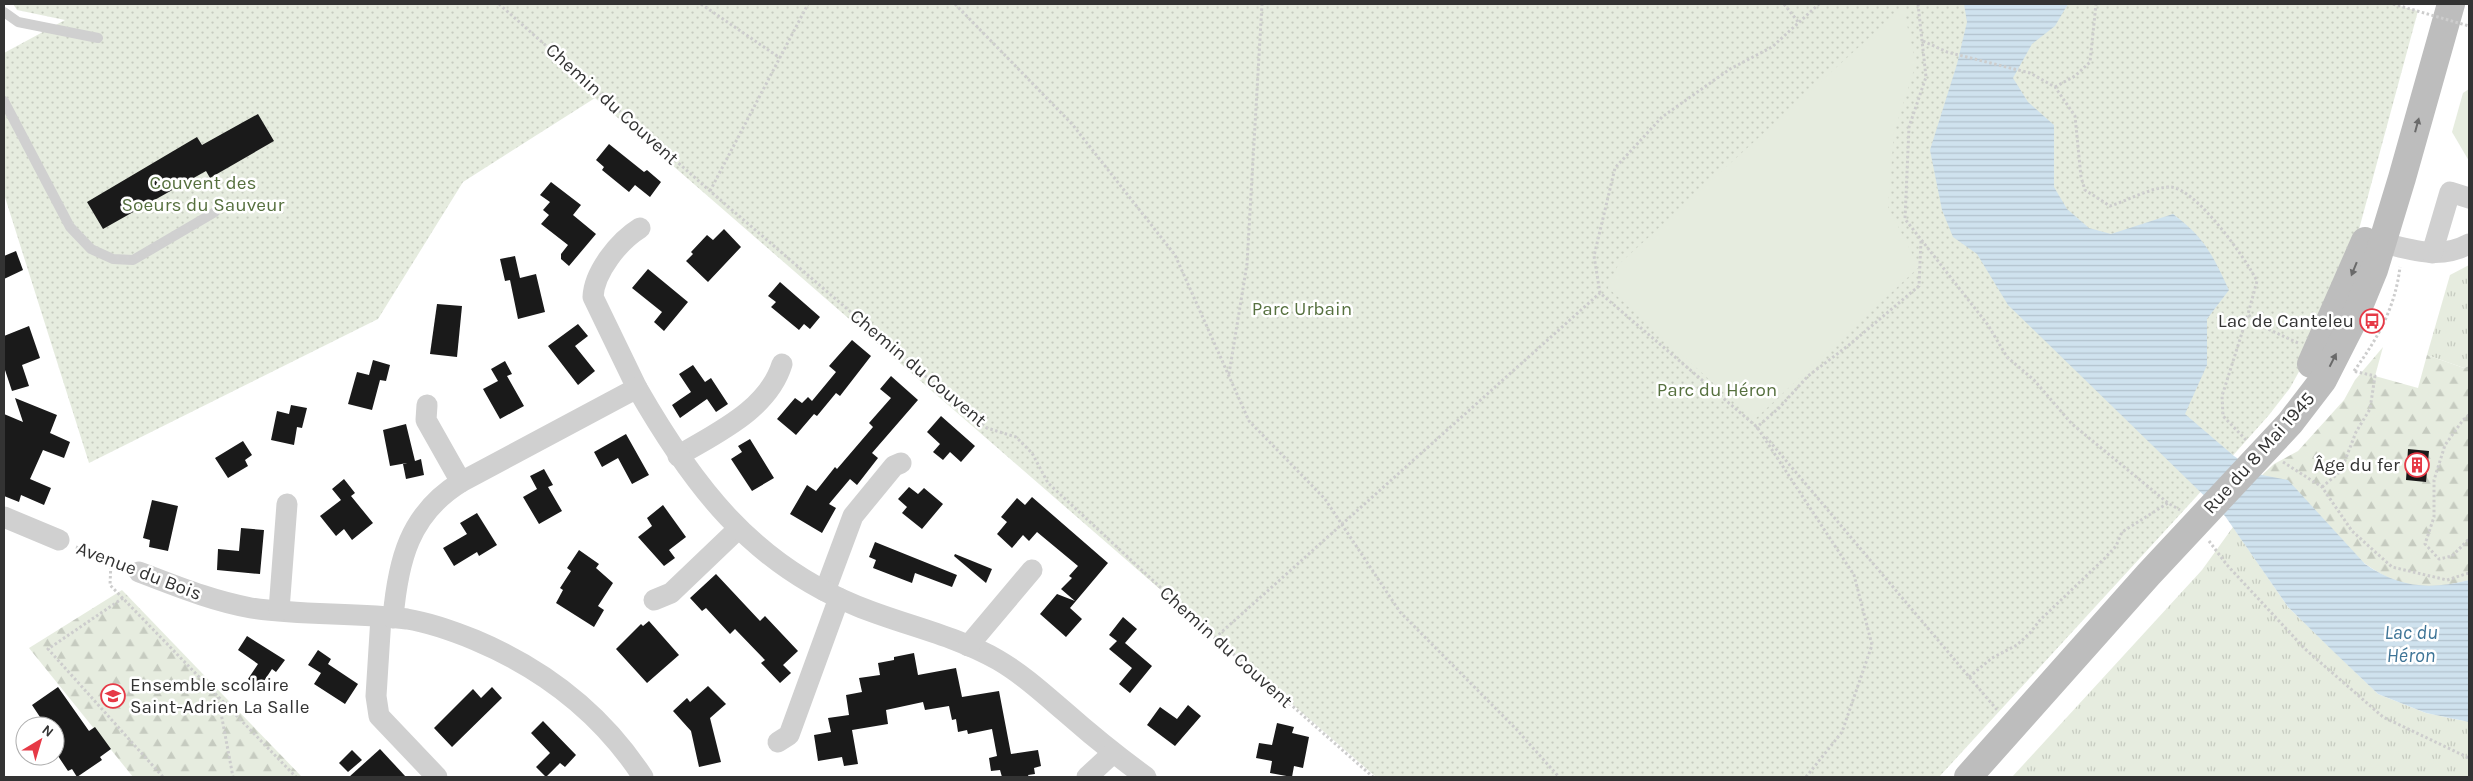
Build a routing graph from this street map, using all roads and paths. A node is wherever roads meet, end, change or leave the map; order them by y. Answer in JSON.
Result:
{"nodes":[{"id":1,"x":499,"y":4,"type":"edge"},
{"id":2,"x":701,"y":4,"type":"edge"},
{"id":3,"x":808,"y":4,"type":"edge"},
{"id":4,"x":1262,"y":4,"type":"edge"},
{"id":5,"x":1784,"y":4,"type":"edge"},
{"id":6,"x":1818,"y":4,"type":"edge"},
{"id":7,"x":1918,"y":4,"type":"edge"},
{"id":8,"x":2096,"y":4,"type":"edge"},
{"id":9,"x":2393,"y":4,"type":"edge"},
{"id":10,"x":2431,"y":4,"type":"edge"},
{"id":11,"x":2451,"y":4,"type":"edge"},
{"id":12,"x":958,"y":5,"type":"edge"},
{"id":13,"x":4,"y":12,"type":"edge"},
{"id":14,"x":1799,"y":23,"type":"junction"},
{"id":15,"x":2469,"y":26,"type":"edge"},
{"id":16,"x":98,"y":38,"type":"dead end"},
{"id":17,"x":1922,"y":40,"type":"junction"},
{"id":18,"x":780,"y":58,"type":"junction"},
{"id":19,"x":2055,"y":87,"type":"junction"},
{"id":20,"x":4,"y":101,"type":"edge"},
{"id":21,"x":710,"y":191,"type":"junction"},
{"id":22,"x":2469,"y":198,"type":"edge"},
{"id":23,"x":215,"y":212,"type":"dead end"},
{"id":24,"x":640,"y":228,"type":"dead end"},
{"id":25,"x":1921,"y":239,"type":"junction"},
{"id":26,"x":2374,"y":241,"type":"junction"},
{"id":27,"x":2469,"y":244,"type":"edge"},
{"id":28,"x":2432,"y":253,"type":"junction"},
{"id":29,"x":1600,"y":293,"type":"junction"},
{"id":30,"x":2248,"y":314,"type":"junction"},
{"id":31,"x":2325,"y":357,"type":"junction"},
{"id":32,"x":782,"y":364,"type":"dead end"},
{"id":33,"x":1228,"y":375,"type":"junction"},
{"id":34,"x":637,"y":388,"type":"junction"},
{"id":35,"x":426,"y":404,"type":"dead end"},
{"id":36,"x":2469,"y":415,"type":"edge"},
{"id":37,"x":1757,"y":428,"type":"junction"},
{"id":38,"x":2257,"y":449,"type":"junction"},
{"id":39,"x":678,"y":456,"type":"junction"},
{"id":40,"x":901,"y":462,"type":"dead end"},
{"id":41,"x":461,"y":482,"type":"junction"},
{"id":42,"x":2322,"y":487,"type":"junction"},
{"id":43,"x":287,"y":504,"type":"dead end"},
{"id":44,"x":2192,"y":516,"type":"junction"},
{"id":45,"x":4,"y":517,"type":"edge"},
{"id":46,"x":1342,"y":524,"type":"junction"},
{"id":47,"x":738,"y":528,"type":"junction"},
{"id":48,"x":2469,"y":539,"type":"edge"},
{"id":49,"x":59,"y":540,"type":"joint"},
{"id":50,"x":111,"y":561,"type":"junction"},
{"id":51,"x":1032,"y":570,"type":"dead end"},
{"id":52,"x":139,"y":572,"type":"joint"},
{"id":53,"x":2469,"y":574,"type":"edge"},
{"id":54,"x":832,"y":595,"type":"junction"},
{"id":55,"x":123,"y":598,"type":"junction"},
{"id":56,"x":654,"y":600,"type":"dead end"},
{"id":57,"x":279,"y":610,"type":"junction"},
{"id":58,"x":387,"y":617,"type":"junction"},
{"id":59,"x":1215,"y":638,"type":"junction"},
{"id":60,"x":968,"y":646,"type":"junction"},
{"id":61,"x":1969,"y":677,"type":"junction"},
{"id":62,"x":218,"y":697,"type":"junction"},
{"id":63,"x":2006,"y":718,"type":"junction"},
{"id":64,"x":778,"y":742,"type":"dead end"},
{"id":65,"x":1113,"y":753,"type":"junction"},
{"id":66,"x":2469,"y":758,"type":"edge"},
{"id":67,"x":163,"y":777,"type":"edge"},
{"id":68,"x":233,"y":777,"type":"edge"},
{"id":69,"x":296,"y":777,"type":"edge"},
{"id":70,"x":437,"y":777,"type":"edge"},
{"id":71,"x":643,"y":777,"type":"edge"},
{"id":72,"x":1087,"y":777,"type":"edge"},
{"id":73,"x":1146,"y":777,"type":"edge"},
{"id":74,"x":1373,"y":777,"type":"edge"},
{"id":75,"x":1559,"y":777,"type":"edge"},
{"id":76,"x":1806,"y":777,"type":"edge"},
{"id":77,"x":1954,"y":777,"type":"edge"},
{"id":78,"x":1968,"y":777,"type":"edge"}],
"edges":[{"from":1,"to":21,"type":"path","name":"Chemin du Couvent"},
{"from":2,"to":18,"type":"path"},
{"from":3,"to":18,"type":"path"},
{"from":4,"to":33,"type":"path"},
{"from":5,"to":14,"type":"path"},
{"from":6,"to":14,"type":"path"},
{"from":7,"to":17,"type":"path"},
{"from":8,"to":19,"type":"path"},
{"from":9,"to":15,"type":"path","bridge":true},
{"from":10,"to":26,"type":"main road","name":"Rue du 8 Mai 1945"},
{"from":26,"to":11,"type":"main road","name":"Rue du 8 Mai 1945","one_way":true},
{"from":12,"to":33,"type":"path"},
{"from":13,"to":16,"type":"lane"},
{"from":14,"to":29,"type":"path"},
{"from":17,"to":19,"type":"path"},
{"from":17,"to":25,"type":"path"},
{"from":18,"to":21,"type":"path"},
{"from":19,"to":30,"type":"path"},
{"from":20,"to":23,"type":"lane"},
{"from":21,"to":59,"type":"path","name":"Chemin du Couvent"},
{"from":22,"to":28,"type":"street"},
{"from":24,"to":34,"type":"street"},
{"from":25,"to":37,"type":"path"},
{"from":25,"to":44,"type":"path"},
{"from":26,"to":28,"type":"street"},
{"from":26,"to":31,"type":"main road","name":"Rue du 8 Mai 1945"},
{"from":27,"to":28,"type":"street"},
{"from":29,"to":37,"type":"path"},
{"from":29,"to":46,"type":"path"},
{"from":30,"to":31,"type":"path"},
{"from":30,"to":38,"type":"path"},
{"from":31,"to":38,"type":"main road","name":"Rue du 8 Mai 1945"},
{"from":31,"to":42,"type":"path"},
{"from":32,"to":39,"type":"street"},
{"from":33,"to":46,"type":"path"},
{"from":34,"to":39,"type":"street"},
{"from":34,"to":41,"type":"street"},
{"from":35,"to":41,"type":"street"},
{"from":36,"to":48,"type":"path"},
{"from":37,"to":61,"type":"path"},
{"from":37,"to":76,"type":"path"},
{"from":38,"to":42,"type":"path"},
{"from":38,"to":44,"type":"main road","name":"Rue du 8 Mai 1945"},
{"from":39,"to":47,"type":"street"},
{"from":40,"to":54,"type":"street"},
{"from":41,"to":58,"type":"street"},
{"from":42,"to":53,"type":"path"},
{"from":43,"to":57,"type":"street"},
{"from":44,"to":61,"type":"path"},
{"from":44,"to":63,"type":"main road","name":"Rue du 8 Mai 1945"},
{"from":44,"to":66,"type":"path"},
{"from":44,"to":78,"type":"main road","name":"Rue du 8 Mai 1945"},
{"from":45,"to":49,"type":"street","name":"Avenue du Bois"},
{"from":46,"to":59,"type":"path"},
{"from":46,"to":75,"type":"path"},
{"from":47,"to":54,"type":"street"},
{"from":47,"to":56,"type":"street"},
{"from":49,"to":50,"type":"path","name":"Avenue du Bois"},
{"from":50,"to":52,"type":"path","name":"Avenue du Bois"},
{"from":50,"to":55,"type":"path"},
{"from":51,"to":60,"type":"street"},
{"from":52,"to":57,"type":"street","name":"Avenue du Bois"},
{"from":54,"to":60,"type":"street"},
{"from":54,"to":64,"type":"street"},
{"from":55,"to":62,"type":"path"},
{"from":55,"to":67,"type":"path"},
{"from":57,"to":58,"type":"street","name":"Avenue du Bois"},
{"from":58,"to":70,"type":"street"},
{"from":58,"to":71,"type":"street","name":"Avenue du Bois"},
{"from":59,"to":74,"type":"path","name":"Chemin du Couvent"},
{"from":60,"to":65,"type":"street"},
{"from":61,"to":63,"type":"path"},
{"from":62,"to":68,"type":"path"},
{"from":62,"to":69,"type":"path"},
{"from":63,"to":77,"type":"main road","name":"Rue du 8 Mai 1945"},
{"from":65,"to":72,"type":"street"},
{"from":65,"to":73,"type":"street"}]}
